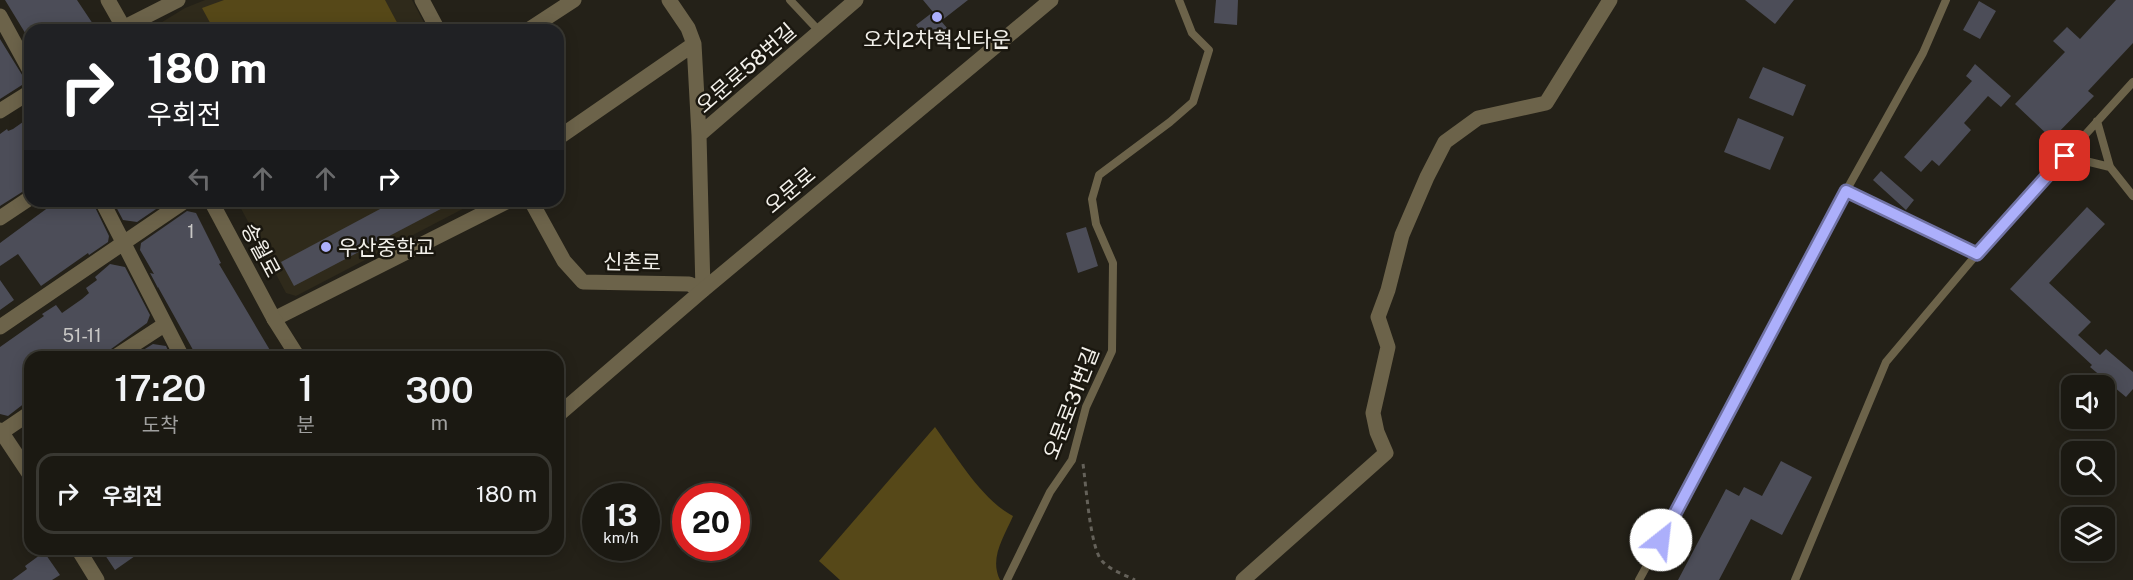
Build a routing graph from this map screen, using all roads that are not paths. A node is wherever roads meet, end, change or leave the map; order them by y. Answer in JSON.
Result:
{"nodes":[{"id":1,"x":108,"y":0,"type":"edge"},
{"id":2,"x":178,"y":0,"type":"edge"},
{"id":3,"x":422,"y":0,"type":"edge"},
{"id":4,"x":574,"y":0,"type":"edge"},
{"id":5,"x":669,"y":0,"type":"edge"},
{"id":6,"x":790,"y":0,"type":"edge"},
{"id":7,"x":856,"y":0,"type":"edge"},
{"id":8,"x":1051,"y":0,"type":"edge"},
{"id":9,"x":1179,"y":0,"type":"edge"},
{"id":10,"x":1610,"y":0,"type":"edge"},
{"id":11,"x":1946,"y":0,"type":"edge"},
{"id":12,"x":0,"y":16,"type":"edge"},
{"id":13,"x":120,"y":24,"type":"edge"},
{"id":14,"x":132,"y":24,"type":"edge"},
{"id":15,"x":435,"y":24,"type":"edge"},
{"id":16,"x":537,"y":24,"type":"edge"},
{"id":17,"x":820,"y":32,"type":"junction"},
{"id":18,"x":694,"y":44,"type":"junction"},
{"id":19,"x":24,"y":60,"type":"edge"},
{"id":20,"x":2133,"y":82,"type":"edge"},
{"id":21,"x":24,"y":96,"type":"edge"},
{"id":22,"x":0,"y":111,"type":"edge"},
{"id":23,"x":2097,"y":121,"type":"junction"},
{"id":24,"x":564,"y":134,"type":"edge"},
{"id":25,"x":699,"y":135,"type":"junction"},
{"id":26,"x":2065,"y":156,"type":"junction"},
{"id":27,"x":2109,"y":167,"type":"junction"},
{"id":28,"x":1846,"y":191,"type":"junction"},
{"id":29,"x":2133,"y":196,"type":"edge"},
{"id":30,"x":24,"y":202,"type":"edge"},
{"id":31,"x":105,"y":207,"type":"edge"},
{"id":32,"x":176,"y":207,"type":"edge"},
{"id":33,"x":214,"y":207,"type":"edge"},
{"id":34,"x":496,"y":207,"type":"edge"},
{"id":35,"x":534,"y":207,"type":"edge"},
{"id":36,"x":0,"y":218,"type":"edge"},
{"id":37,"x":124,"y":242,"type":"junction"},
{"id":38,"x":1977,"y":254,"type":"junction"},
{"id":39,"x":703,"y":290,"type":"junction"},
{"id":40,"x":274,"y":319,"type":"junction"},
{"id":41,"x":164,"y":325,"type":"junction"},
{"id":42,"x":0,"y":327,"type":"edge"},
{"id":43,"x":124,"y":351,"type":"edge"},
{"id":44,"x":179,"y":351,"type":"edge"},
{"id":45,"x":294,"y":351,"type":"edge"},
{"id":46,"x":564,"y":410,"type":"edge"},
{"id":47,"x":24,"y":417,"type":"edge"},
{"id":48,"x":1,"y":431,"type":"edge"},
{"id":49,"x":24,"y":467,"type":"edge"},
{"id":50,"x":82,"y":555,"type":"edge"},
{"id":51,"x":97,"y":580,"type":"edge"},
{"id":52,"x":1007,"y":580,"type":"edge"},
{"id":53,"x":1243,"y":580,"type":"edge"},
{"id":54,"x":1639,"y":580,"type":"edge"},
{"id":55,"x":1795,"y":580,"type":"edge"}],
"edges":[{"from":1,"to":13,"type":"street"},
{"from":2,"to":14,"type":"street"},
{"from":3,"to":15,"type":"street"},
{"from":4,"to":16,"type":"street"},
{"from":5,"to":18,"type":"street","name":"오문로58번길"},
{"from":6,"to":17,"type":"lane"},
{"from":7,"to":17,"type":"street","name":"오문로58번길"},
{"from":8,"to":39,"type":"street","name":"오문로"},
{"from":9,"to":52,"type":"lane","name":"오문로31번길"},
{"from":10,"to":53,"type":"street"},
{"from":11,"to":28,"type":"lane"},
{"from":12,"to":19,"type":"street"},
{"from":17,"to":25,"type":"street","name":"오문로58번길"},
{"from":18,"to":24,"type":"street"},
{"from":18,"to":25,"type":"street","name":"오문로58번길"},
{"from":20,"to":23,"type":"lane"},
{"from":21,"to":22,"type":"street"},
{"from":23,"to":26,"type":"lane"},
{"from":23,"to":27,"type":"lane"},
{"from":25,"to":39,"type":"street","name":"오문로58번길"},
{"from":26,"to":27,"type":"lane"},
{"from":26,"to":38,"type":"lane"},
{"from":27,"to":29,"type":"lane"},
{"from":28,"to":38,"type":"lane"},
{"from":28,"to":54,"type":"lane"},
{"from":30,"to":36,"type":"street"},
{"from":31,"to":37,"type":"street"},
{"from":32,"to":37,"type":"street"},
{"from":33,"to":40,"type":"street","name":"송월로"},
{"from":34,"to":40,"type":"street"},
{"from":35,"to":39,"type":"street","name":"신촌로"},
{"from":37,"to":41,"type":"street"},
{"from":37,"to":42,"type":"street"},
{"from":38,"to":55,"type":"lane"},
{"from":39,"to":46,"type":"street","name":"오문로"},
{"from":40,"to":45,"type":"street"},
{"from":41,"to":43,"type":"street"},
{"from":41,"to":44,"type":"street"},
{"from":47,"to":48,"type":"street"},
{"from":48,"to":49,"type":"street"},
{"from":50,"to":51,"type":"street"}]}
